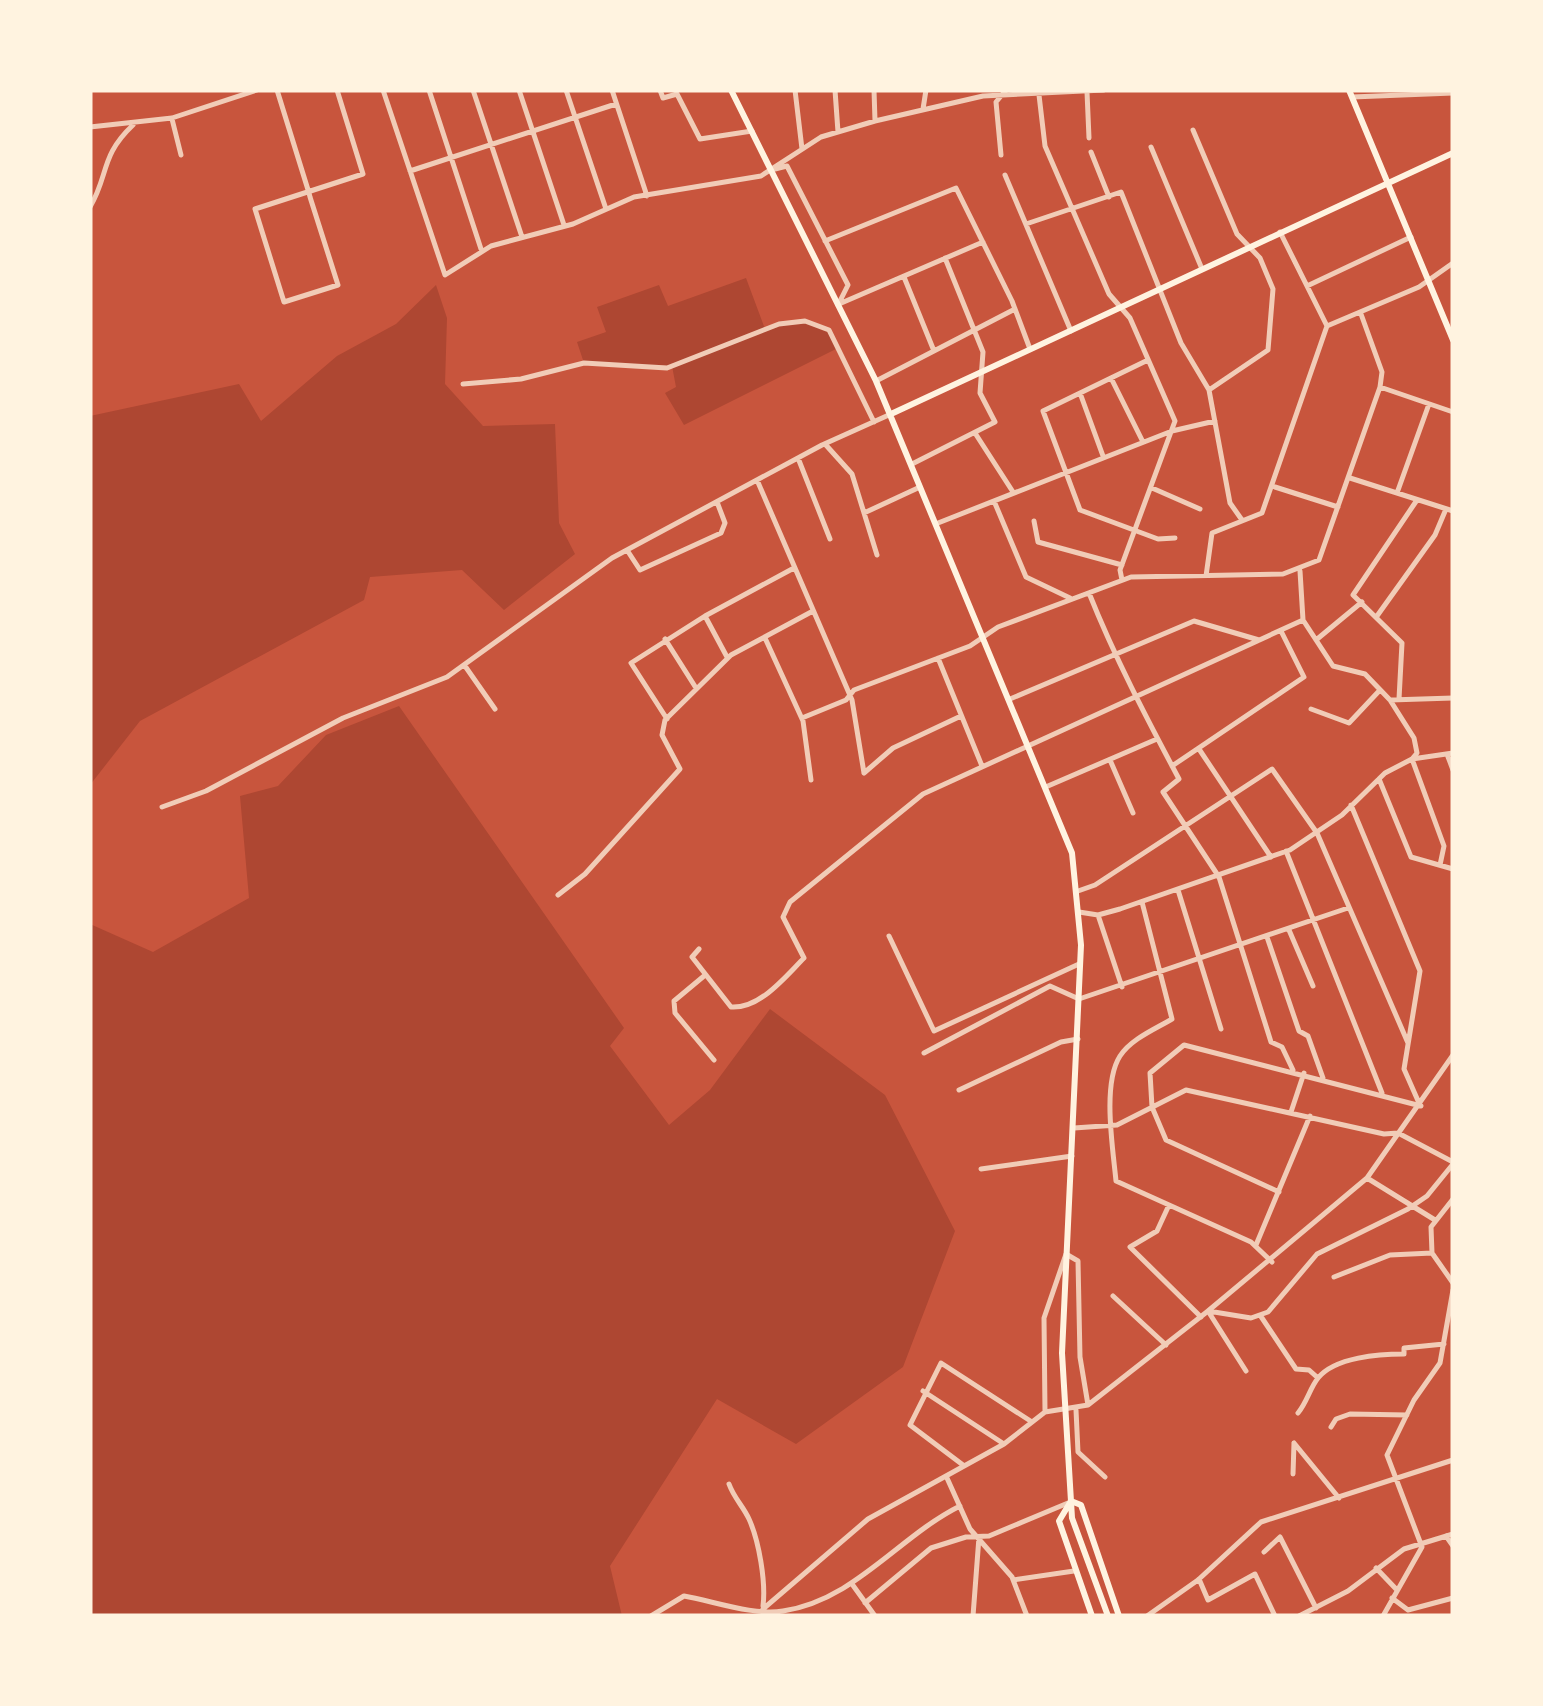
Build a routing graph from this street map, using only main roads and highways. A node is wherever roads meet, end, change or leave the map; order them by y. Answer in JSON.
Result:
{"nodes":[{"id":1,"x":731,"y":90,"type":"edge"},
{"id":2,"x":1350,"y":94,"type":"edge"},
{"id":3,"x":1453,"y":153,"type":"edge"},
{"id":4,"x":1387,"y":183,"type":"junction"},
{"id":5,"x":1453,"y":340,"type":"edge"},
{"id":6,"x":891,"y":414,"type":"junction"},
{"id":7,"x":1070,"y":1497,"type":"junction"},
{"id":8,"x":1092,"y":1616,"type":"edge"},
{"id":9,"x":1108,"y":1616,"type":"edge"},
{"id":10,"x":1119,"y":1616,"type":"edge"}],
"edges":[{"from":1,"to":6,"type":"main road"},
{"from":2,"to":4,"type":"main road"},
{"from":3,"to":4,"type":"main road"},
{"from":4,"to":5,"type":"main road"},
{"from":4,"to":6,"type":"main road"},
{"from":6,"to":7,"type":"main road"},
{"from":7,"to":8,"type":"main road"},
{"from":7,"to":9,"type":"main road"},
{"from":7,"to":10,"type":"main road"}]}
